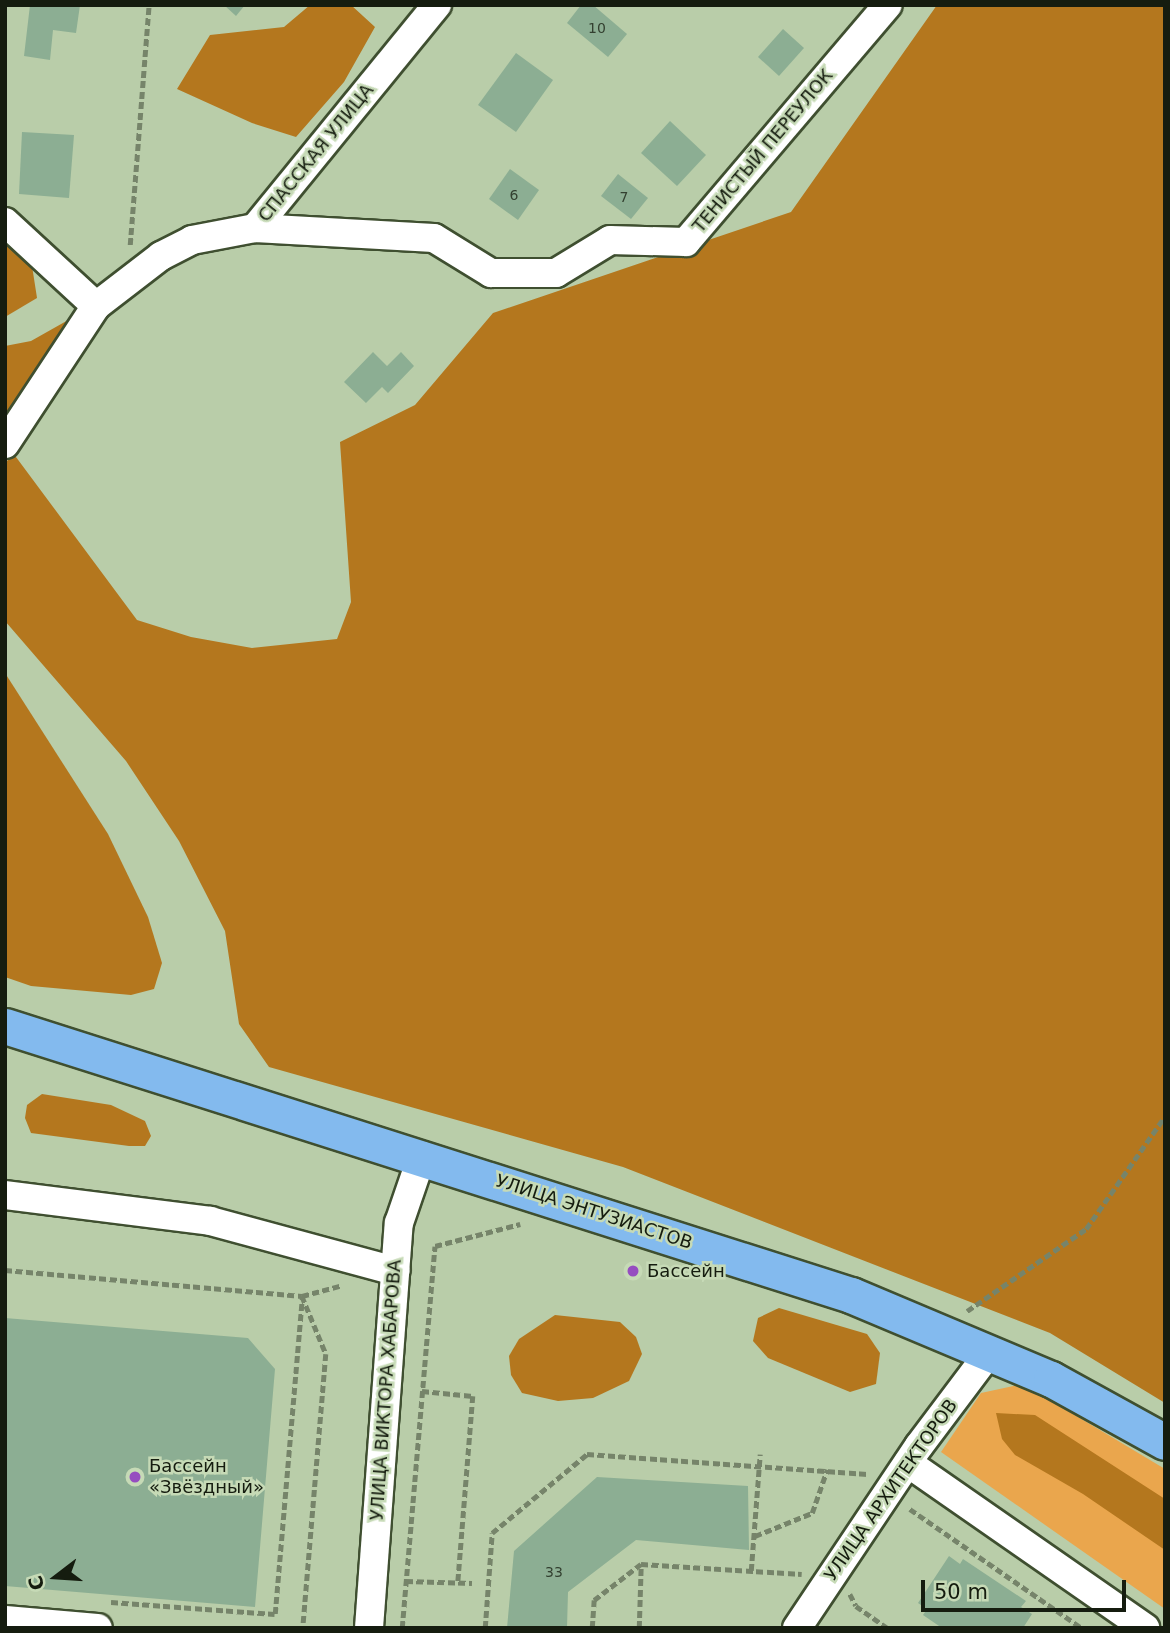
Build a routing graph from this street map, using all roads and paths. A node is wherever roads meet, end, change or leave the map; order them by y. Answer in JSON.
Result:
{"nodes":[{"id":1,"x":149,"y":5,"type":"edge"},
{"id":2,"x":437,"y":5,"type":"edge"},
{"id":3,"x":888,"y":5,"type":"edge"},
{"id":4,"x":5,"y":222,"type":"edge"},
{"id":5,"x":255,"y":229,"type":"junction"},
{"id":6,"x":130,"y":278,"type":"junction"},
{"id":7,"x":96,"y":306,"type":"junction"},
{"id":8,"x":5,"y":444,"type":"edge"},
{"id":9,"x":5,"y":1026,"type":"edge"},
{"id":10,"x":1165,"y":1115,"type":"edge"},
{"id":11,"x":422,"y":1156,"type":"junction"},
{"id":12,"x":5,"y":1195,"type":"edge"},
{"id":13,"x":531,"y":1221,"type":"dead end"},
{"id":14,"x":5,"y":1270,"type":"edge"},
{"id":15,"x":395,"y":1271,"type":"junction"},
{"id":16,"x":342,"y":1285,"type":"dead end"},
{"id":17,"x":302,"y":1296,"type":"junction"},
{"id":18,"x":935,"y":1333,"type":"junction"},
{"id":19,"x":988,"y":1354,"type":"junction"},
{"id":20,"x":422,"y":1391,"type":"junction"},
{"id":21,"x":1165,"y":1442,"type":"edge"},
{"id":22,"x":760,"y":1454,"type":"dead end"},
{"id":23,"x":908,"y":1463,"type":"junction"},
{"id":24,"x":759,"y":1465,"type":"junction"},
{"id":25,"x":827,"y":1470,"type":"junction"},
{"id":26,"x":890,"y":1488,"type":"junction"},
{"id":27,"x":755,"y":1536,"type":"junction"},
{"id":28,"x":641,"y":1564,"type":"junction"},
{"id":29,"x":406,"y":1581,"type":"junction"},
{"id":30,"x":458,"y":1583,"type":"junction"},
{"id":31,"x":472,"y":1583,"type":"dead end"},
{"id":32,"x":5,"y":1620,"type":"edge"},
{"id":33,"x":97,"y":1621,"type":"edge"},
{"id":34,"x":303,"y":1628,"type":"edge"},
{"id":35,"x":369,"y":1628,"type":"edge"},
{"id":36,"x":402,"y":1628,"type":"edge"},
{"id":37,"x":485,"y":1628,"type":"edge"},
{"id":38,"x":592,"y":1628,"type":"edge"},
{"id":39,"x":639,"y":1628,"type":"edge"},
{"id":40,"x":797,"y":1628,"type":"edge"},
{"id":41,"x":1082,"y":1628,"type":"edge"},
{"id":42,"x":1145,"y":1628,"type":"edge"}],
"edges":[{"from":1,"to":6,"type":"path"},
{"from":2,"to":5,"type":"street","name":"СПАССКАЯ УЛИЦА"},
{"from":3,"to":5,"type":"street","name":"ТЕНИСТЫЙ ПЕРЕУЛОК"},
{"from":4,"to":7,"type":"street"},
{"from":5,"to":6,"type":"street","name":"СПАССКАЯ УЛИЦА"},
{"from":6,"to":7,"type":"street","name":"СПАССКАЯ УЛИЦА"},
{"from":7,"to":8,"type":"street","name":"СПАССКАЯ УЛИЦА"},
{"from":9,"to":11,"type":"main road","name":"УЛИЦА ЭНТУЗИАСТОВ"},
{"from":10,"to":18,"type":"path"},
{"from":11,"to":15,"type":"street","name":"УЛИЦА ВИКТОРА ХАБАРОВА"},
{"from":11,"to":18,"type":"main road","name":"УЛИЦА ЭНТУЗИАСТОВ"},
{"from":12,"to":15,"type":"street"},
{"from":13,"to":20,"type":"path"},
{"from":14,"to":17,"type":"path"},
{"from":15,"to":35,"type":"street","name":"УЛИЦА ВИКТОРА ХАБАРОВА"},
{"from":16,"to":17,"type":"path"},
{"from":17,"to":33,"type":"path"},
{"from":17,"to":34,"type":"path"},
{"from":18,"to":19,"type":"main road","name":"УЛИЦА ЭНТУЗИАСТОВ"},
{"from":19,"to":21,"type":"main road","name":"УЛИЦА ЭНТУЗИАСТОВ"},
{"from":19,"to":23,"type":"street","name":"УЛИЦА АРХИТЕКТОРОВ"},
{"from":20,"to":29,"type":"path"},
{"from":20,"to":30,"type":"path"},
{"from":22,"to":24,"type":"path"},
{"from":23,"to":26,"type":"street","name":"УЛИЦА АРХИТЕКТОРОВ"},
{"from":23,"to":42,"type":"street"},
{"from":24,"to":25,"type":"path"},
{"from":24,"to":27,"type":"path"},
{"from":24,"to":37,"type":"path"},
{"from":25,"to":26,"type":"path"},
{"from":25,"to":27,"type":"path"},
{"from":26,"to":40,"type":"street","name":"УЛИЦА АРХИТЕКТОРОВ"},
{"from":26,"to":41,"type":"path"},
{"from":27,"to":28,"type":"path"},
{"from":28,"to":38,"type":"path"},
{"from":28,"to":39,"type":"path"},
{"from":29,"to":30,"type":"path"},
{"from":29,"to":36,"type":"path"},
{"from":30,"to":31,"type":"path"},
{"from":32,"to":33,"type":"street"}]}
